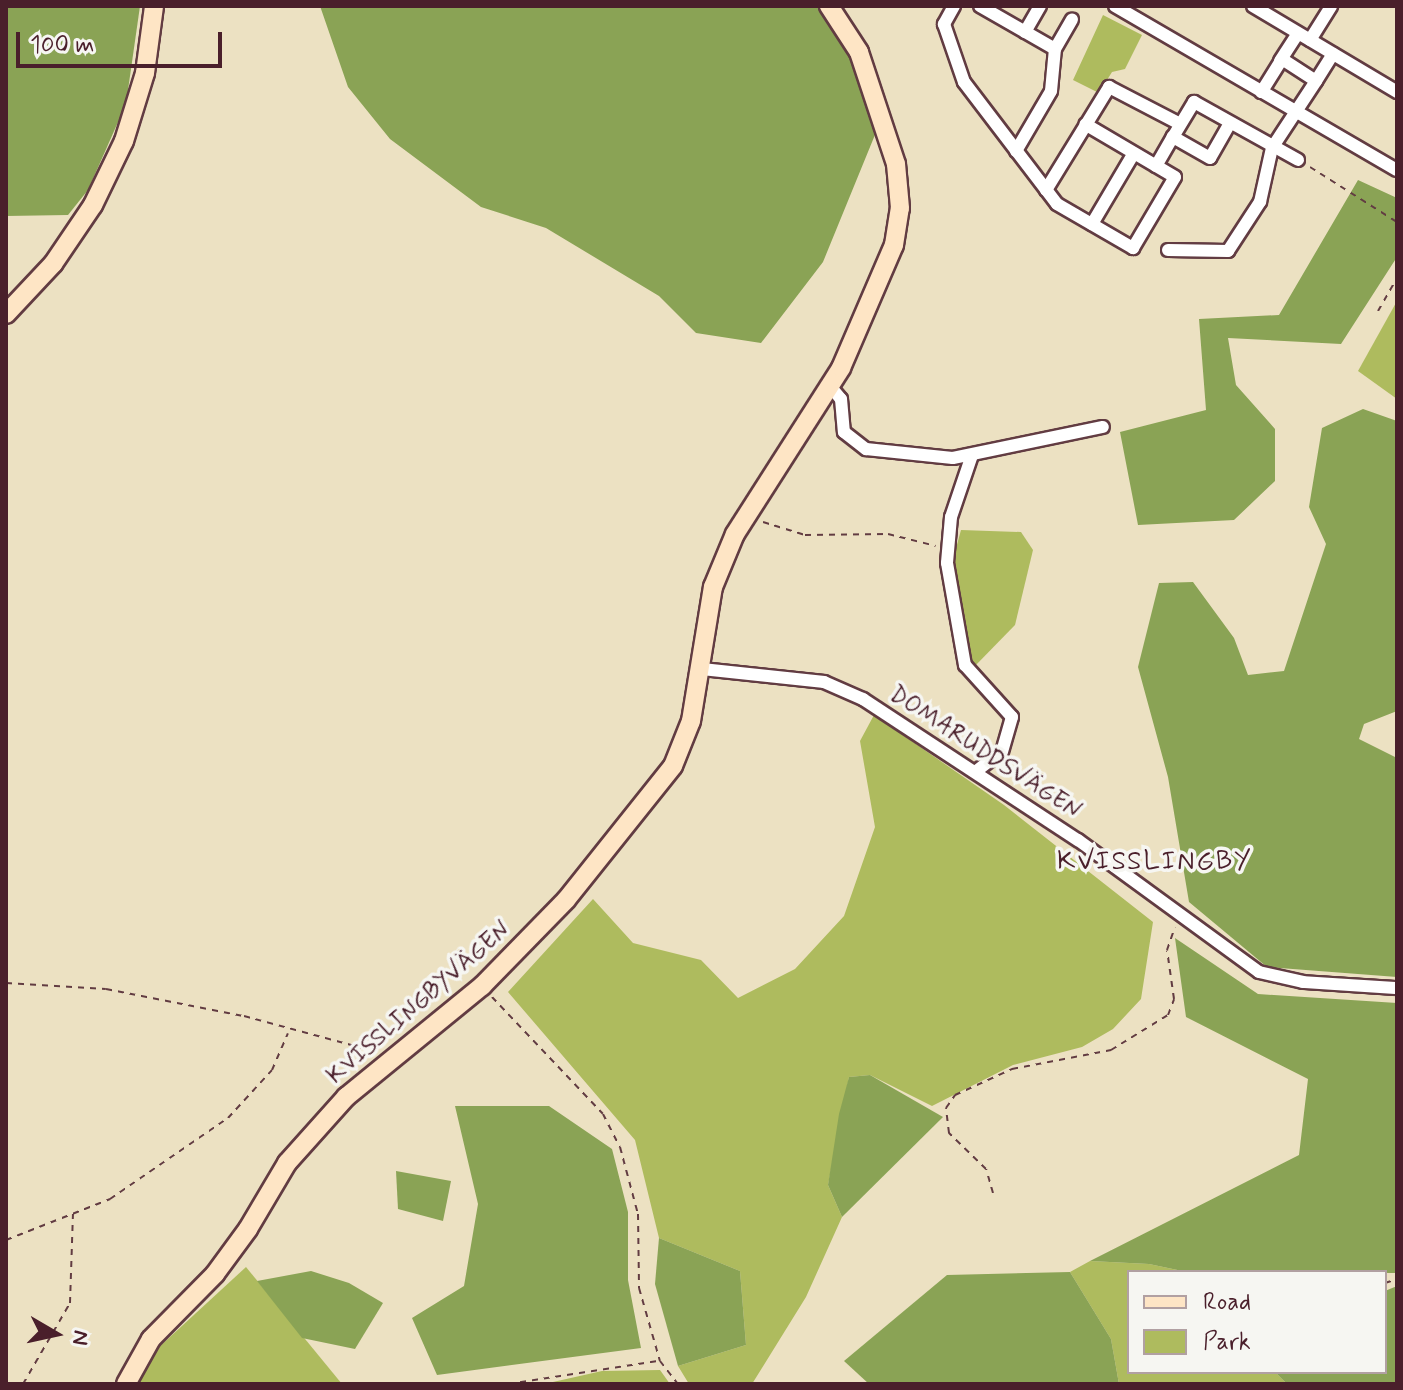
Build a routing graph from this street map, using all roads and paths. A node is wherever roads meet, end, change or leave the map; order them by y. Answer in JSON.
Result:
{"nodes":[{"id":1,"x":154,"y":6,"type":"edge"},
{"id":2,"x":829,"y":6,"type":"edge"},
{"id":3,"x":954,"y":6,"type":"edge"},
{"id":4,"x":980,"y":6,"type":"edge"},
{"id":5,"x":1040,"y":6,"type":"edge"},
{"id":6,"x":1115,"y":6,"type":"edge"},
{"id":7,"x":1253,"y":6,"type":"edge"},
{"id":8,"x":1331,"y":6,"type":"edge"},
{"id":9,"x":1130,"y":10,"type":"edge"},
{"id":10,"x":1072,"y":20,"type":"dead end"},
{"id":11,"x":1025,"y":32,"type":"junction"},
{"id":12,"x":1298,"y":33,"type":"junction"},
{"id":13,"x":1310,"y":40,"type":"junction"},
{"id":14,"x":1055,"y":49,"type":"junction"},
{"id":15,"x":1333,"y":54,"type":"junction"},
{"id":16,"x":1280,"y":61,"type":"junction"},
{"id":17,"x":1316,"y":81,"type":"junction"},
{"id":18,"x":1261,"y":92,"type":"junction"},
{"id":19,"x":1397,"y":92,"type":"edge"},
{"id":20,"x":1298,"y":114,"type":"junction"},
{"id":21,"x":1230,"y":123,"type":"junction"},
{"id":22,"x":1085,"y":124,"type":"junction"},
{"id":23,"x":1180,"y":124,"type":"junction"},
{"id":24,"x":1173,"y":137,"type":"junction"},
{"id":25,"x":1272,"y":148,"type":"junction"},
{"id":26,"x":1016,"y":151,"type":"junction"},
{"id":27,"x":1134,"y":153,"type":"junction"},
{"id":28,"x":1298,"y":160,"type":"joint"},
{"id":29,"x":1156,"y":166,"type":"junction"},
{"id":30,"x":1397,"y":170,"type":"edge"},
{"id":31,"x":1046,"y":190,"type":"junction"},
{"id":32,"x":1397,"y":222,"type":"edge"},
{"id":33,"x":1092,"y":224,"type":"junction"},
{"id":34,"x":1168,"y":250,"type":"dead end"},
{"id":35,"x":1397,"y":278,"type":"edge"},
{"id":36,"x":1378,"y":311,"type":"dead end"},
{"id":37,"x":6,"y":314,"type":"edge"},
{"id":38,"x":830,"y":386,"type":"junction"},
{"id":39,"x":1103,"y":427,"type":"dead end"},
{"id":40,"x":972,"y":455,"type":"junction"},
{"id":41,"x":748,"y":514,"type":"junction"},
{"id":42,"x":948,"y":550,"type":"junction"},
{"id":43,"x":702,"y":669,"type":"junction"},
{"id":44,"x":975,"y":772,"type":"junction"},
{"id":45,"x":1181,"y":917,"type":"junction"},
{"id":46,"x":6,"y":983,"type":"edge"},
{"id":47,"x":482,"y":986,"type":"junction"},
{"id":48,"x":1397,"y":988,"type":"edge"},
{"id":49,"x":288,"y":1031,"type":"junction"},
{"id":50,"x":391,"y":1061,"type":"junction"},
{"id":51,"x":993,"y":1193,"type":"dead end"},
{"id":52,"x":73,"y":1213,"type":"junction"},
{"id":53,"x":6,"y":1240,"type":"edge"},
{"id":54,"x":660,"y":1361,"type":"junction"},
{"id":55,"x":23,"y":1384,"type":"edge"},
{"id":56,"x":126,"y":1384,"type":"edge"},
{"id":57,"x":508,"y":1384,"type":"edge"},
{"id":58,"x":678,"y":1384,"type":"edge"}],
"edges":[{"from":1,"to":37,"type":"street"},
{"from":2,"to":38,"type":"street","name":"KVISSLINGBYVÄGEN"},
{"from":3,"to":26,"type":"street"},
{"from":4,"to":11,"type":"street"},
{"from":5,"to":11,"type":"street"},
{"from":6,"to":9,"type":"street"},
{"from":7,"to":12,"type":"street"},
{"from":8,"to":13,"type":"street"},
{"from":9,"to":18,"type":"street"},
{"from":10,"to":14,"type":"street"},
{"from":11,"to":14,"type":"street"},
{"from":12,"to":13,"type":"street"},
{"from":12,"to":16,"type":"street"},
{"from":13,"to":15,"type":"street"},
{"from":14,"to":26,"type":"street"},
{"from":15,"to":17,"type":"street"},
{"from":15,"to":19,"type":"street"},
{"from":16,"to":17,"type":"street"},
{"from":16,"to":18,"type":"street"},
{"from":17,"to":20,"type":"street"},
{"from":18,"to":20,"type":"street"},
{"from":20,"to":25,"type":"street"},
{"from":20,"to":30,"type":"street"},
{"from":21,"to":23,"type":"street"},
{"from":21,"to":24,"type":"street"},
{"from":21,"to":25,"type":"street"},
{"from":22,"to":23,"type":"street"},
{"from":22,"to":27,"type":"street"},
{"from":22,"to":31,"type":"street"},
{"from":23,"to":24,"type":"street"},
{"from":24,"to":29,"type":"street"},
{"from":25,"to":28,"type":"street"},
{"from":25,"to":34,"type":"street"},
{"from":26,"to":31,"type":"street"},
{"from":27,"to":29,"type":"street"},
{"from":27,"to":33,"type":"street"},
{"from":28,"to":32,"type":"path"},
{"from":29,"to":33,"type":"street"},
{"from":31,"to":33,"type":"street"},
{"from":35,"to":36,"type":"path"},
{"from":38,"to":40,"type":"street"},
{"from":38,"to":41,"type":"street","name":"KVISSLINGBYVÄGEN"},
{"from":39,"to":40,"type":"street"},
{"from":40,"to":42,"type":"street"},
{"from":41,"to":42,"type":"path"},
{"from":41,"to":43,"type":"street","name":"KVISSLINGBYVÄGEN"},
{"from":42,"to":44,"type":"street"},
{"from":43,"to":44,"type":"street","name":"DOMARUDDSVÄGEN"},
{"from":43,"to":47,"type":"street","name":"KVISSLINGBYVÄGEN"},
{"from":44,"to":45,"type":"street","name":"DOMARUDDSVÄGEN"},
{"from":45,"to":48,"type":"street","name":"DOMARUDDSVÄGEN"},
{"from":45,"to":51,"type":"path"},
{"from":46,"to":49,"type":"path"},
{"from":47,"to":50,"type":"street","name":"KVISSLINGBYVÄGEN"},
{"from":47,"to":54,"type":"path"},
{"from":49,"to":50,"type":"path"},
{"from":49,"to":52,"type":"path"},
{"from":50,"to":56,"type":"street","name":"KVISSLINGBYVÄGEN"},
{"from":52,"to":53,"type":"path"},
{"from":52,"to":55,"type":"path"},
{"from":54,"to":57,"type":"path"},
{"from":54,"to":58,"type":"path"}]}
